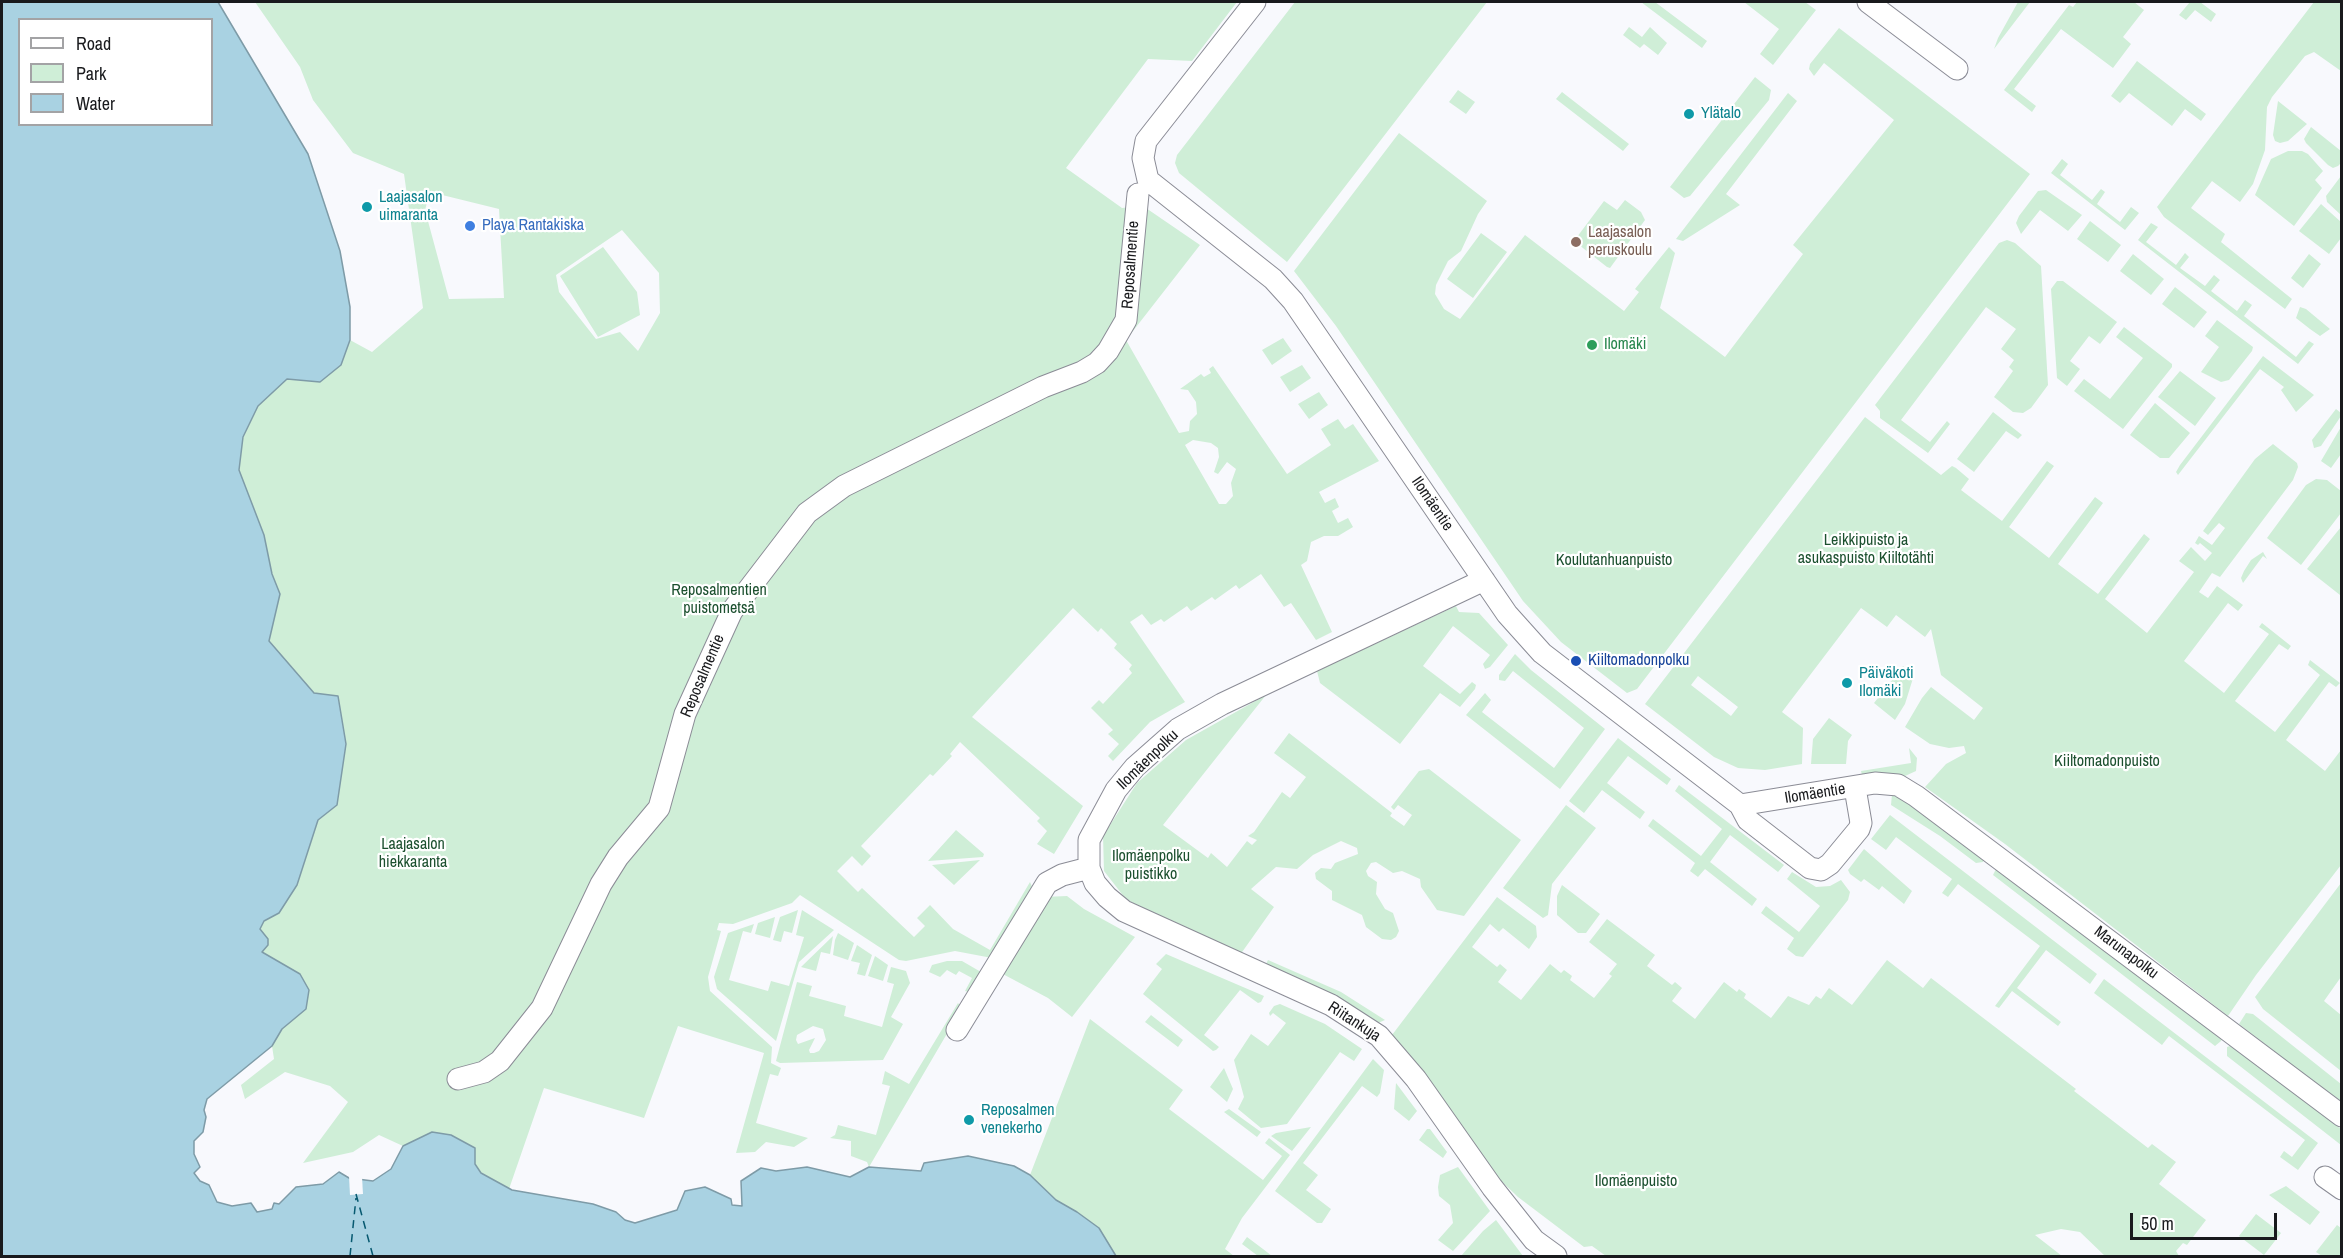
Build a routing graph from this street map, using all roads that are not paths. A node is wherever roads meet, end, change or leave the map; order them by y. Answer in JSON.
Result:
{"nodes":[{"id":1,"x":1255,"y":2,"type":"edge"},
{"id":2,"x":1868,"y":2,"type":"edge"},
{"id":3,"x":1957,"y":69,"type":"dead end"},
{"id":4,"x":1143,"y":187,"type":"junction"},
{"id":5,"x":1484,"y":580,"type":"junction"},
{"id":6,"x":1855,"y":788,"type":"junction"},
{"id":7,"x":1909,"y":791,"type":"joint"},
{"id":8,"x":1740,"y":805,"type":"junction"},
{"id":9,"x":1089,"y":868,"type":"junction"},
{"id":10,"x":957,"y":1030,"type":"dead end"},
{"id":11,"x":458,"y":1079,"type":"dead end"},
{"id":12,"x":2342,"y":1116,"type":"edge"},
{"id":13,"x":1556,"y":1257,"type":"edge"}],
"edges":[{"from":1,"to":4,"type":"street","name":"Reposalmentie"},
{"from":2,"to":3,"type":"street"},
{"from":4,"to":5,"type":"street","name":"Ilomäentie"},
{"from":4,"to":11,"type":"street","name":"Reposalmentie"},
{"from":5,"to":8,"type":"street","name":"Ilomäentie"},
{"from":5,"to":9,"type":"street","name":"Ilomäenpolku"},
{"from":6,"to":7,"type":"street","name":"Ilomäentie"},
{"from":6,"to":8,"type":"street","name":"Ilomäentie"},
{"from":6,"to":8,"type":"street","name":"Ilomäentie"},
{"from":7,"to":12,"type":"street","name":"Marunapolku"},
{"from":9,"to":10,"type":"street"},
{"from":9,"to":13,"type":"street","name":"Riitankuja"}]}
